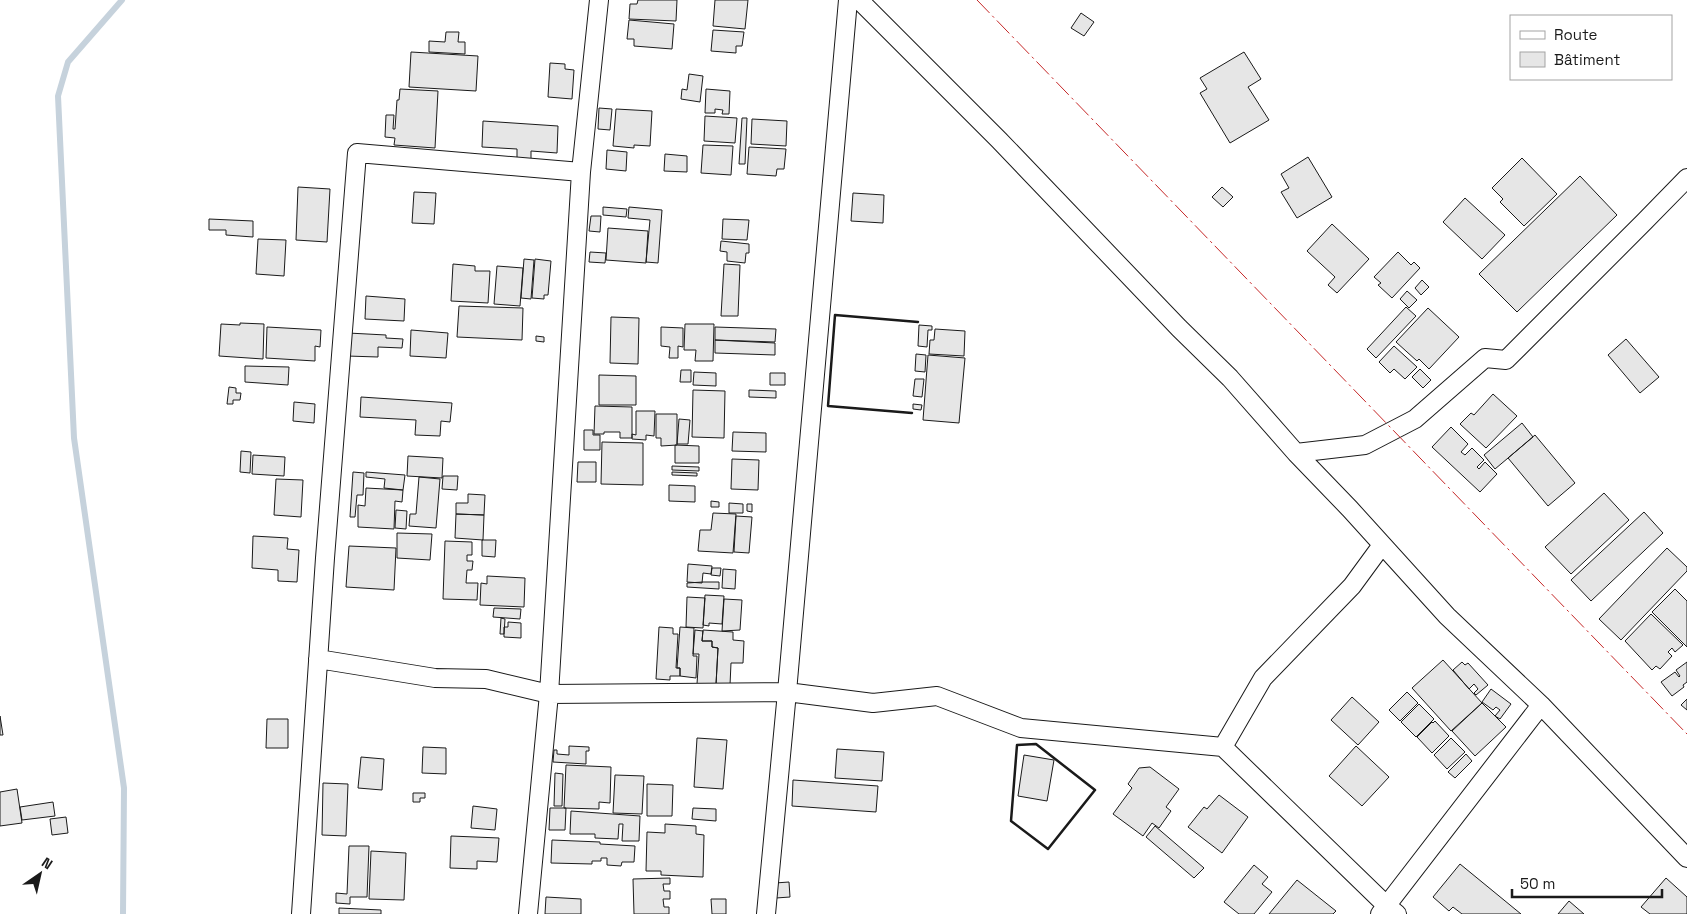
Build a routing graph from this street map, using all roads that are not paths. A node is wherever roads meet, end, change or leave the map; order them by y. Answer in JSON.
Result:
{"nodes":[{"id":1,"x":599,"y":0,"type":"edge"},
{"id":2,"x":848,"y":0,"type":"edge"},
{"id":3,"x":859,"y":0,"type":"edge"},
{"id":4,"x":581,"y":172,"type":"junction"},
{"id":5,"x":1687,"y":178,"type":"edge"},
{"id":6,"x":1296,"y":453,"type":"junction"},
{"id":7,"x":1382,"y":545,"type":"junction"},
{"id":8,"x":318,"y":660,"type":"junction"},
{"id":9,"x":787,"y":692,"type":"junction"},
{"id":10,"x":549,"y":694,"type":"junction"},
{"id":11,"x":1541,"y":705,"type":"junction"},
{"id":12,"x":1223,"y":747,"type":"junction"},
{"id":13,"x":1687,"y":858,"type":"edge"},
{"id":14,"x":1388,"y":911,"type":"edge"},
{"id":15,"x":301,"y":914,"type":"edge"},
{"id":16,"x":528,"y":914,"type":"edge"},
{"id":17,"x":766,"y":914,"type":"edge"}],
"edges":[{"from":1,"to":4,"type":"street"},
{"from":2,"to":9,"type":"street"},
{"from":3,"to":6,"type":"street"},
{"from":4,"to":8,"type":"street"},
{"from":4,"to":10,"type":"street"},
{"from":5,"to":6,"type":"street"},
{"from":6,"to":7,"type":"street"},
{"from":7,"to":11,"type":"street"},
{"from":7,"to":12,"type":"street"},
{"from":8,"to":10,"type":"street"},
{"from":8,"to":15,"type":"street"},
{"from":9,"to":10,"type":"street"},
{"from":9,"to":12,"type":"street"},
{"from":9,"to":17,"type":"street"},
{"from":10,"to":16,"type":"street"},
{"from":11,"to":13,"type":"street"},
{"from":11,"to":14,"type":"street"},
{"from":12,"to":14,"type":"street"}]}
